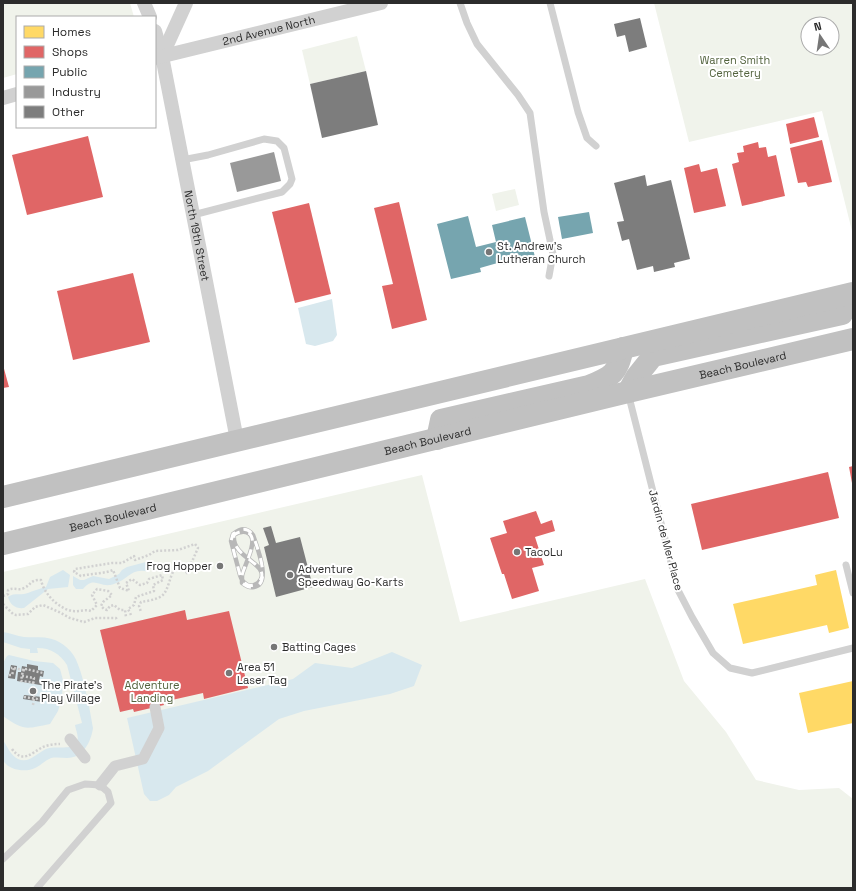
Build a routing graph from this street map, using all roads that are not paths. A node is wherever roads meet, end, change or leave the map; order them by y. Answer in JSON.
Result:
{"nodes":[{"id":1,"x":144,"y":3,"type":"edge"},
{"id":2,"x":186,"y":3,"type":"edge"},
{"id":3,"x":382,"y":3,"type":"edge"},
{"id":4,"x":460,"y":3,"type":"edge"},
{"id":5,"x":550,"y":3,"type":"edge"},
{"id":6,"x":150,"y":16,"type":"edge"},
{"id":7,"x":156,"y":38,"type":"edge"},
{"id":8,"x":159,"y":57,"type":"edge"},
{"id":9,"x":16,"y":94,"type":"edge"},
{"id":10,"x":3,"y":98,"type":"edge"},
{"id":11,"x":596,"y":146,"type":"dead end"},
{"id":12,"x":182,"y":160,"type":"junction"},
{"id":13,"x":193,"y":215,"type":"junction"},
{"id":14,"x":549,"y":276,"type":"dead end"},
{"id":15,"x":853,"y":294,"type":"edge"},
{"id":16,"x":850,"y":338,"type":"edge"},
{"id":17,"x":623,"y":348,"type":"junction"},
{"id":18,"x":628,"y":392,"type":"junction"},
{"id":19,"x":437,"y":439,"type":"junction"},
{"id":20,"x":237,"y":440,"type":"junction"},
{"id":21,"x":3,"y":497,"type":"edge"},
{"id":22,"x":3,"y":544,"type":"edge"},
{"id":23,"x":846,"y":565,"type":"dead end"},
{"id":24,"x":853,"y":593,"type":"edge"},
{"id":25,"x":853,"y":648,"type":"edge"},
{"id":26,"x":155,"y":707,"type":"dead end"},
{"id":27,"x":65,"y":742,"type":"road end"},
{"id":28,"x":85,"y":758,"type":"dead end"},
{"id":29,"x":100,"y":785,"type":"junction"},
{"id":30,"x":3,"y":859,"type":"edge"},
{"id":31,"x":38,"y":888,"type":"edge"}],
"edges":[{"from":1,"to":6,"type":"street"},
{"from":2,"to":8,"type":"street"},
{"from":3,"to":8,"type":"street","name":"2nd Avenue North"},
{"from":4,"to":14,"type":"lane"},
{"from":5,"to":11,"type":"lane"},
{"from":7,"to":8,"type":"street","name":"North 19th Street"},
{"from":8,"to":12,"type":"street","name":"North 19th Street"},
{"from":9,"to":10,"type":"street"},
{"from":12,"to":13,"type":"street","name":"North 19th Street"},
{"from":12,"to":13,"type":"lane"},
{"from":13,"to":20,"type":"street","name":"North 19th Street"},
{"from":15,"to":17,"type":"highway"},
{"from":15,"to":18,"type":"highway"},
{"from":16,"to":18,"type":"highway","name":"Beach Boulevard"},
{"from":17,"to":19,"type":"highway"},
{"from":17,"to":20,"type":"highway"},
{"from":18,"to":19,"type":"highway","name":"Beach Boulevard"},
{"from":18,"to":25,"type":"lane","name":"Jardin de Mer Place"},
{"from":19,"to":22,"type":"highway","name":"Beach Boulevard"},
{"from":20,"to":21,"type":"highway"},
{"from":23,"to":24,"type":"lane"},
{"from":26,"to":29,"type":"street"},
{"from":27,"to":28,"type":"street"},
{"from":29,"to":30,"type":"lane"},
{"from":29,"to":31,"type":"lane"}]}
